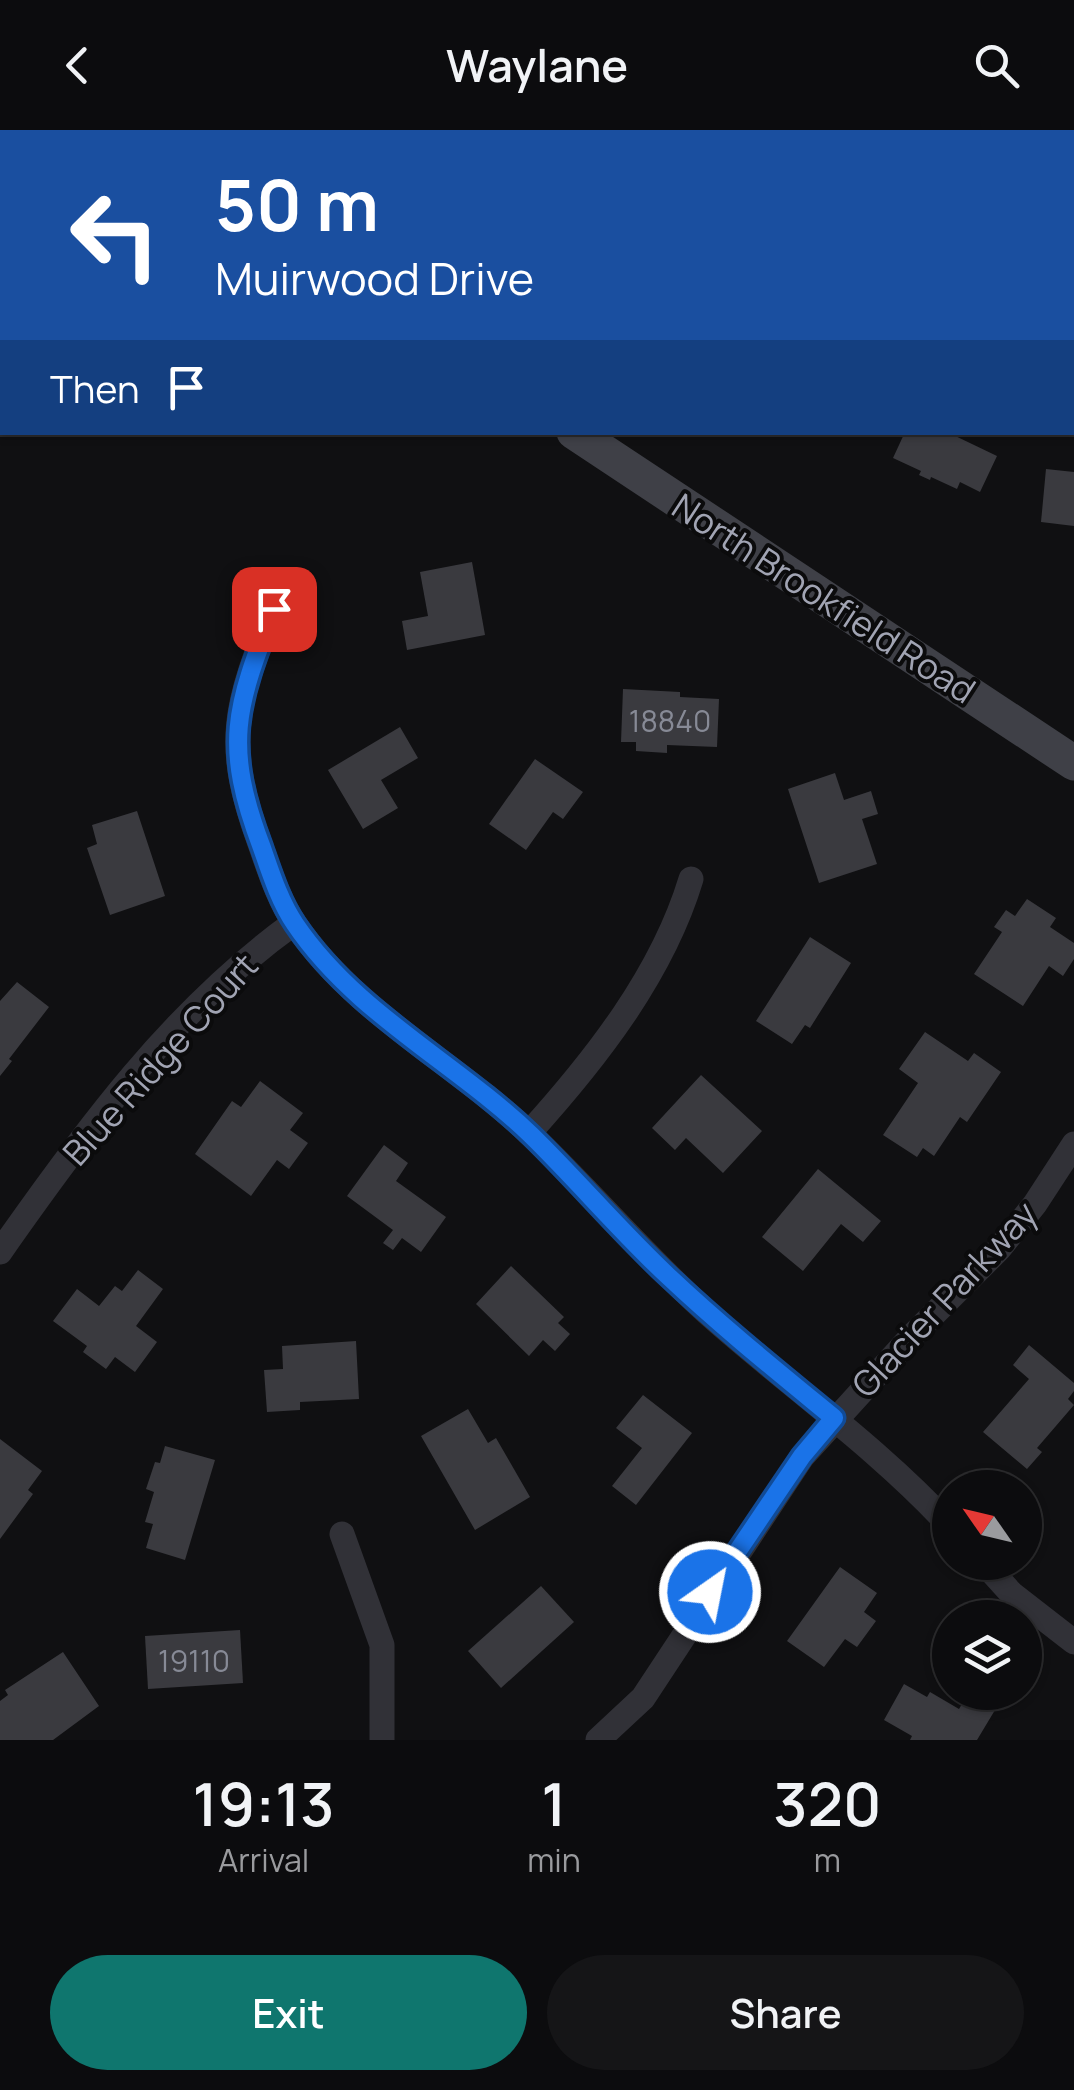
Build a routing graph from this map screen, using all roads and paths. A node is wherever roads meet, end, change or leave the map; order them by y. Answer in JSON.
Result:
{"nodes":[{"id":1,"x":579,"y":435,"type":"edge"},
{"id":2,"x":274,"y":609,"type":"dead end"},
{"id":3,"x":1074,"y":763,"type":"edge"},
{"id":4,"x":691,"y":879,"type":"dead end"},
{"id":5,"x":294,"y":924,"type":"junction"},
{"id":6,"x":529,"y":1133,"type":"junction"},
{"id":7,"x":1074,"y":1144,"type":"edge"},
{"id":8,"x":0,"y":1252,"type":"edge"},
{"id":9,"x":834,"y":1418,"type":"junction"},
{"id":10,"x":932,"y":1508,"type":"edge"},
{"id":11,"x":342,"y":1534,"type":"dead end"},
{"id":12,"x":1000,"y":1580,"type":"edge"},
{"id":13,"x":1074,"y":1642,"type":"edge"},
{"id":14,"x":382,"y":1740,"type":"edge"},
{"id":15,"x":598,"y":1740,"type":"edge"}],
"edges":[{"from":1,"to":3,"type":"street","name":"North Brookfield Road"},
{"from":2,"to":5,"type":"street"},
{"from":4,"to":6,"type":"street"},
{"from":5,"to":6,"type":"street"},
{"from":5,"to":8,"type":"street","name":"Blue Ridge Court"},
{"from":6,"to":9,"type":"street"},
{"from":7,"to":9,"type":"street","name":"Glacier Parkway"},
{"from":9,"to":10,"type":"street"},
{"from":9,"to":15,"type":"street","name":"Glacier Parkway"},
{"from":11,"to":14,"type":"street"},
{"from":12,"to":13,"type":"street"}]}
